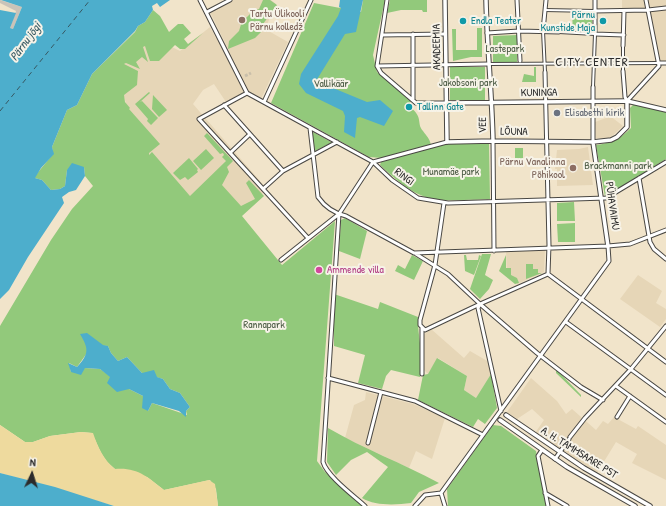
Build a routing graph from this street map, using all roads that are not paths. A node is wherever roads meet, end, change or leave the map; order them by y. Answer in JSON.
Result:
{"nodes":[{"id":1,"x":200,"y":0,"type":"edge"},
{"id":2,"x":230,"y":0,"type":"edge"},
{"id":3,"x":311,"y":0,"type":"edge"},
{"id":4,"x":387,"y":0,"type":"edge"},
{"id":5,"x":445,"y":0,"type":"edge"},
{"id":6,"x":486,"y":0,"type":"edge"},
{"id":7,"x":517,"y":0,"type":"edge"},
{"id":8,"x":546,"y":0,"type":"edge"},
{"id":9,"x":595,"y":0,"type":"edge"},
{"id":10,"x":646,"y":0,"type":"edge"},
{"id":11,"x":666,"y":8,"type":"edge"},
{"id":12,"x":545,"y":10,"type":"junction"},
{"id":13,"x":648,"y":10,"type":"junction"},
{"id":14,"x":594,"y":11,"type":"junction"},
{"id":15,"x":624,"y":11,"type":"junction"},
{"id":16,"x":206,"y":12,"type":"junction"},
{"id":17,"x":518,"y":31,"type":"junction"},
{"id":18,"x":543,"y":31,"type":"junction"},
{"id":19,"x":559,"y":32,"type":"joint"},
{"id":20,"x":487,"y":33,"type":"junction"},
{"id":21,"x":413,"y":34,"type":"junction"},
{"id":22,"x":445,"y":34,"type":"junction"},
{"id":23,"x":595,"y":34,"type":"junction"},
{"id":24,"x":382,"y":35,"type":"junction"},
{"id":25,"x":624,"y":35,"type":"junction"},
{"id":26,"x":623,"y":46,"type":"joint"},
{"id":27,"x":520,"y":63,"type":"junction"},
{"id":28,"x":623,"y":63,"type":"junction"},
{"id":29,"x":659,"y":63,"type":"junction"},
{"id":30,"x":666,"y":63,"type":"edge"},
{"id":31,"x":488,"y":64,"type":"junction"},
{"id":32,"x":544,"y":64,"type":"junction"},
{"id":33,"x":594,"y":64,"type":"junction"},
{"id":34,"x":446,"y":65,"type":"junction"},
{"id":35,"x":377,"y":66,"type":"junction"},
{"id":36,"x":413,"y":66,"type":"junction"},
{"id":37,"x":623,"y":70,"type":"joint"},
{"id":38,"x":545,"y":72,"type":"joint"},
{"id":39,"x":593,"y":87,"type":"joint"},
{"id":40,"x":247,"y":93,"type":"junction"},
{"id":41,"x":413,"y":99,"type":"junction"},
{"id":42,"x":627,"y":101,"type":"junction"},
{"id":43,"x":264,"y":102,"type":"junction"},
{"id":44,"x":492,"y":102,"type":"junction"},
{"id":45,"x":546,"y":102,"type":"junction"},
{"id":46,"x":593,"y":102,"type":"junction"},
{"id":47,"x":446,"y":103,"type":"junction"},
{"id":48,"x":224,"y":105,"type":"junction"},
{"id":49,"x":666,"y":110,"type":"edge"},
{"id":50,"x":310,"y":128,"type":"junction"},
{"id":51,"x":249,"y":135,"type":"junction"},
{"id":52,"x":493,"y":141,"type":"junction"},
{"id":53,"x":337,"y":142,"type":"junction"},
{"id":54,"x":447,"y":142,"type":"junction"},
{"id":55,"x":546,"y":142,"type":"junction"},
{"id":56,"x":594,"y":142,"type":"junction"},
{"id":57,"x":230,"y":153,"type":"junction"},
{"id":58,"x":312,"y":155,"type":"junction"},
{"id":59,"x":373,"y":162,"type":"junction"},
{"id":60,"x":666,"y":162,"type":"edge"},
{"id":61,"x":283,"y":171,"type":"junction"},
{"id":62,"x":639,"y":178,"type":"junction"},
{"id":63,"x":262,"y":189,"type":"junction"},
{"id":64,"x":602,"y":198,"type":"junction"},
{"id":65,"x":548,"y":200,"type":"junction"},
{"id":66,"x":493,"y":201,"type":"junction"},
{"id":67,"x":444,"y":203,"type":"junction"},
{"id":68,"x":339,"y":214,"type":"junction"},
{"id":69,"x":666,"y":230,"type":"edge"},
{"id":70,"x":650,"y":236,"type":"junction"},
{"id":71,"x":308,"y":238,"type":"junction"},
{"id":72,"x":608,"y":246,"type":"junction"},
{"id":73,"x":549,"y":248,"type":"junction"},
{"id":74,"x":494,"y":251,"type":"junction"},
{"id":75,"x":414,"y":253,"type":"junction"},
{"id":76,"x":437,"y":253,"type":"junction"},
{"id":77,"x":666,"y":259,"type":"edge"},
{"id":78,"x":281,"y":260,"type":"dead end"},
{"id":79,"x":435,"y":265,"type":"junction"},
{"id":80,"x":548,"y":274,"type":"junction"},
{"id":81,"x":583,"y":299,"type":"junction"},
{"id":82,"x":480,"y":304,"type":"junction"},
{"id":83,"x":566,"y":322,"type":"junction"},
{"id":84,"x":666,"y":326,"type":"edge"},
{"id":85,"x":424,"y":329,"type":"junction"},
{"id":86,"x":648,"y":348,"type":"junction"},
{"id":87,"x":541,"y":356,"type":"junction"},
{"id":88,"x":666,"y":362,"type":"edge"},
{"id":89,"x":631,"y":369,"type":"junction"},
{"id":90,"x":422,"y":374,"type":"dead end"},
{"id":91,"x":328,"y":378,"type":"junction"},
{"id":92,"x":616,"y":386,"type":"junction"},
{"id":93,"x":381,"y":392,"type":"junction"},
{"id":94,"x":666,"y":395,"type":"edge"},
{"id":95,"x":630,"y":396,"type":"junction"},
{"id":96,"x":603,"y":400,"type":"junction"},
{"id":97,"x":501,"y":411,"type":"junction"},
{"id":98,"x":506,"y":415,"type":"joint"},
{"id":99,"x":616,"y":417,"type":"dead end"},
{"id":100,"x":496,"y":418,"type":"junction"},
{"id":101,"x":500,"y":420,"type":"joint"},
{"id":102,"x":666,"y":422,"type":"edge"},
{"id":103,"x":483,"y":434,"type":"junction"},
{"id":104,"x":368,"y":443,"type":"dead end"},
{"id":105,"x":542,"y":450,"type":"junction"},
{"id":106,"x":559,"y":452,"type":"junction"},
{"id":107,"x":555,"y":459,"type":"junction"},
{"id":108,"x":585,"y":469,"type":"junction"},
{"id":109,"x":582,"y":475,"type":"junction"},
{"id":110,"x":441,"y":493,"type":"junction"},
{"id":111,"x":545,"y":493,"type":"junction"},
{"id":112,"x":365,"y":506,"type":"edge"},
{"id":113,"x":415,"y":506,"type":"edge"},
{"id":114,"x":445,"y":506,"type":"edge"},
{"id":115,"x":548,"y":506,"type":"edge"},
{"id":116,"x":567,"y":506,"type":"edge"},
{"id":117,"x":635,"y":506,"type":"edge"},
{"id":118,"x":650,"y":506,"type":"edge"}],
"edges":[{"from":1,"to":16,"type":"street"},
{"from":2,"to":16,"type":"street"},
{"from":3,"to":43,"type":"street"},
{"from":4,"to":24,"type":"street"},
{"from":5,"to":22,"type":"street","name":"AKADEEMIA"},
{"from":6,"to":20,"type":"street","name":"VEE"},
{"from":7,"to":17,"type":"street"},
{"from":8,"to":12,"type":"street"},
{"from":9,"to":14,"type":"street","name":"PÜHAVAIMU"},
{"from":10,"to":13,"type":"street"},
{"from":11,"to":13,"type":"street"},
{"from":12,"to":14,"type":"street"},
{"from":12,"to":18,"type":"street"},
{"from":13,"to":15,"type":"street"},
{"from":13,"to":29,"type":"street"},
{"from":14,"to":15,"type":"street"},
{"from":14,"to":23,"type":"street","name":"PÜHAVAIMU"},
{"from":15,"to":25,"type":"street"},
{"from":16,"to":40,"type":"street"},
{"from":17,"to":18,"type":"street"},
{"from":17,"to":20,"type":"street"},
{"from":17,"to":27,"type":"street"},
{"from":18,"to":19,"type":"street"},
{"from":18,"to":32,"type":"street"},
{"from":19,"to":23,"type":"street"},
{"from":20,"to":31,"type":"street","name":"VEE"},
{"from":21,"to":22,"type":"street"},
{"from":21,"to":24,"type":"street"},
{"from":21,"to":36,"type":"street"},
{"from":22,"to":34,"type":"street","name":"AKADEEMIA"},
{"from":23,"to":25,"type":"street"},
{"from":23,"to":33,"type":"street","name":"PÜHAVAIMU"},
{"from":24,"to":35,"type":"street"},
{"from":25,"to":26,"type":"street"},
{"from":26,"to":28,"type":"street"},
{"from":27,"to":31,"type":"street"},
{"from":27,"to":32,"type":"street"},
{"from":28,"to":29,"type":"street"},
{"from":28,"to":33,"type":"street"},
{"from":28,"to":37,"type":"street"},
{"from":29,"to":30,"type":"street"},
{"from":29,"to":42,"type":"street"},
{"from":31,"to":34,"type":"street"},
{"from":31,"to":44,"type":"street","name":"VEE"},
{"from":32,"to":33,"type":"street"},
{"from":32,"to":38,"type":"street"},
{"from":33,"to":39,"type":"street","name":"PÜHAVAIMU"},
{"from":34,"to":36,"type":"street"},
{"from":34,"to":47,"type":"street","name":"AKADEEMIA"},
{"from":35,"to":36,"type":"street"},
{"from":35,"to":41,"type":"street"},
{"from":36,"to":41,"type":"street"},
{"from":37,"to":42,"type":"street"},
{"from":38,"to":45,"type":"street"},
{"from":39,"to":46,"type":"street","name":"PÜHAVAIMU"},
{"from":40,"to":43,"type":"street","name":"RINGI"},
{"from":40,"to":48,"type":"street"},
{"from":41,"to":47,"type":"street","name":"KUNINGA"},
{"from":42,"to":46,"type":"street","name":"KUNINGA"},
{"from":42,"to":49,"type":"street","name":"KUNINGA"},
{"from":42,"to":56,"type":"street","name":"LÕUNA"},
{"from":43,"to":50,"type":"street","name":"RINGI"},
{"from":44,"to":45,"type":"street","name":"KUNINGA"},
{"from":44,"to":47,"type":"street","name":"KUNINGA"},
{"from":44,"to":52,"type":"street","name":"VEE"},
{"from":45,"to":46,"type":"street","name":"KUNINGA"},
{"from":45,"to":55,"type":"street"},
{"from":46,"to":56,"type":"street","name":"PÜHAVAIMU"},
{"from":47,"to":54,"type":"street","name":"AKADEEMIA"},
{"from":48,"to":51,"type":"street"},
{"from":48,"to":57,"type":"street"},
{"from":50,"to":53,"type":"street","name":"RINGI"},
{"from":50,"to":58,"type":"street"},
{"from":51,"to":57,"type":"street"},
{"from":51,"to":61,"type":"street"},
{"from":52,"to":54,"type":"street","name":"LÕUNA"},
{"from":52,"to":55,"type":"street","name":"LÕUNA"},
{"from":52,"to":66,"type":"street","name":"VEE"},
{"from":53,"to":58,"type":"street"},
{"from":53,"to":59,"type":"street","name":"RINGI"},
{"from":54,"to":59,"type":"street","name":"LÕUNA"},
{"from":55,"to":56,"type":"street","name":"LÕUNA"},
{"from":55,"to":65,"type":"street"},
{"from":56,"to":64,"type":"street","name":"PÜHAVAIMU"},
{"from":57,"to":63,"type":"street"},
{"from":58,"to":61,"type":"street"},
{"from":58,"to":68,"type":"street"},
{"from":59,"to":67,"type":"street","name":"RINGI"},
{"from":59,"to":68,"type":"street"},
{"from":60,"to":62,"type":"street","name":"RINGI"},
{"from":61,"to":63,"type":"street"},
{"from":62,"to":64,"type":"street","name":"RINGI"},
{"from":62,"to":70,"type":"street"},
{"from":63,"to":71,"type":"street"},
{"from":64,"to":65,"type":"street","name":"RINGI"},
{"from":64,"to":72,"type":"street","name":"PÜHAVAIMU"},
{"from":65,"to":66,"type":"street","name":"RINGI"},
{"from":65,"to":73,"type":"street"},
{"from":66,"to":67,"type":"street","name":"RINGI"},
{"from":66,"to":74,"type":"street","name":"VEE"},
{"from":67,"to":76,"type":"street"},
{"from":68,"to":71,"type":"street"},
{"from":68,"to":75,"type":"street"},
{"from":68,"to":91,"type":"street"},
{"from":69,"to":70,"type":"street"},
{"from":70,"to":72,"type":"street"},
{"from":70,"to":77,"type":"street"},
{"from":71,"to":78,"type":"street"},
{"from":72,"to":73,"type":"street"},
{"from":72,"to":81,"type":"street"},
{"from":73,"to":74,"type":"street"},
{"from":73,"to":80,"type":"street"},
{"from":74,"to":76,"type":"street"},
{"from":75,"to":76,"type":"street"},
{"from":75,"to":79,"type":"street"},
{"from":76,"to":79,"type":"street"},
{"from":79,"to":82,"type":"street"},
{"from":79,"to":85,"type":"street"},
{"from":80,"to":81,"type":"street"},
{"from":80,"to":82,"type":"street"},
{"from":81,"to":83,"type":"street"},
{"from":81,"to":86,"type":"street"},
{"from":82,"to":85,"type":"street"},
{"from":82,"to":87,"type":"street"},
{"from":82,"to":97,"type":"street"},
{"from":83,"to":87,"type":"street"},
{"from":83,"to":89,"type":"street"},
{"from":84,"to":86,"type":"street"},
{"from":85,"to":90,"type":"street"},
{"from":86,"to":88,"type":"street"},
{"from":86,"to":89,"type":"street"},
{"from":87,"to":96,"type":"street"},
{"from":87,"to":97,"type":"street"},
{"from":89,"to":92,"type":"street"},
{"from":89,"to":94,"type":"street"},
{"from":91,"to":93,"type":"street"},
{"from":91,"to":112,"type":"street"},
{"from":92,"to":95,"type":"street"},
{"from":92,"to":96,"type":"street"},
{"from":93,"to":103,"type":"street"},
{"from":93,"to":104,"type":"street"},
{"from":95,"to":99,"type":"street"},
{"from":95,"to":102,"type":"street"},
{"from":96,"to":106,"type":"street"},
{"from":97,"to":98,"type":"street","name":"A. H. TAMMSAARE PST"},
{"from":97,"to":100,"type":"street"},
{"from":98,"to":106,"type":"street","name":"A. H. TAMMSAARE PST"},
{"from":100,"to":101,"type":"street","name":"A. H. TAMMSAARE PST"},
{"from":100,"to":103,"type":"street"},
{"from":101,"to":105,"type":"street","name":"A. H. TAMMSAARE PST"},
{"from":103,"to":110,"type":"street"},
{"from":105,"to":107,"type":"street","name":"A. H. TAMMSAARE PST"},
{"from":105,"to":111,"type":"street"},
{"from":106,"to":107,"type":"street"},
{"from":106,"to":108,"type":"street","name":"A. H. TAMMSAARE PST"},
{"from":107,"to":109,"type":"street","name":"A. H. TAMMSAARE PST"},
{"from":108,"to":109,"type":"street"},
{"from":108,"to":118,"type":"street","name":"A. H. TAMMSAARE PST"},
{"from":109,"to":117,"type":"street","name":"A. H. TAMMSAARE PST"},
{"from":110,"to":113,"type":"street"},
{"from":110,"to":114,"type":"street"},
{"from":111,"to":115,"type":"street"},
{"from":111,"to":116,"type":"street"}]}
